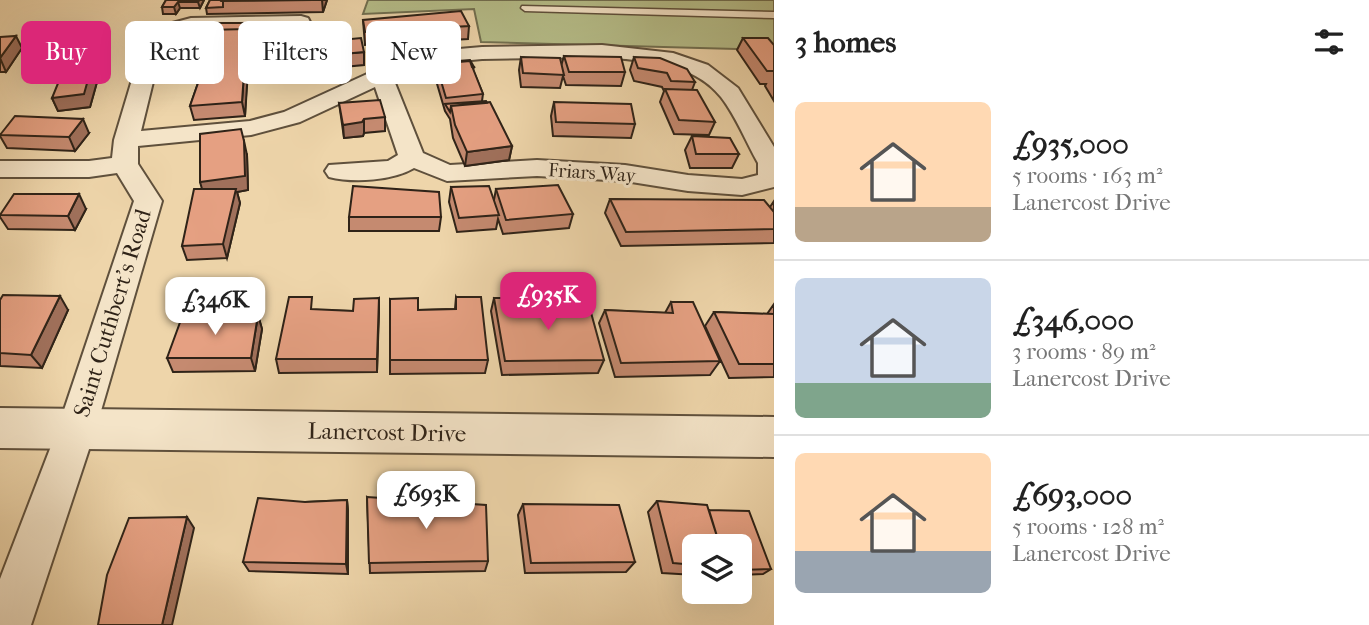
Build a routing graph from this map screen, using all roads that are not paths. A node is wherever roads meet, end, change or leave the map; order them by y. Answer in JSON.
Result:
{"nodes":[{"id":1,"x":556,"y":0,"type":"edge"},
{"id":2,"x":704,"y":0,"type":"edge"},
{"id":3,"x":525,"y":8,"type":"dead end"},
{"id":4,"x":566,"y":9,"type":"junction"},
{"id":5,"x":726,"y":14,"type":"junction"},
{"id":6,"x":774,"y":15,"type":"edge"},
{"id":7,"x":238,"y":23,"type":"edge"},
{"id":8,"x":461,"y":55,"type":"edge"},
{"id":9,"x":366,"y":83,"type":"edge"},
{"id":10,"x":385,"y":84,"type":"edge"},
{"id":11,"x":126,"y":152,"type":"junction"},
{"id":12,"x":412,"y":158,"type":"junction"},
{"id":13,"x":0,"y":169,"type":"edge"},
{"id":14,"x":338,"y":171,"type":"dead end"},
{"id":15,"x":773,"y":179,"type":"edge"},
{"id":16,"x":0,"y":428,"type":"edge"},
{"id":17,"x":77,"y":428,"type":"junction"},
{"id":18,"x":774,"y":438,"type":"edge"},
{"id":19,"x":7,"y":625,"type":"edge"}],
"edges":[{"from":1,"to":4,"type":"lane"},
{"from":2,"to":5,"type":"lane"},
{"from":3,"to":4,"type":"lane"},
{"from":4,"to":5,"type":"lane"},
{"from":5,"to":6,"type":"lane"},
{"from":7,"to":11,"type":"street"},
{"from":8,"to":15,"type":"street"},
{"from":9,"to":11,"type":"street"},
{"from":10,"to":12,"type":"street"},
{"from":11,"to":13,"type":"street"},
{"from":11,"to":17,"type":"street","name":"Saint Cuthbert's Road"},
{"from":12,"to":14,"type":"street"},
{"from":12,"to":15,"type":"street","name":"Friars Way"},
{"from":16,"to":17,"type":"street","name":"Lanercost Drive"},
{"from":17,"to":18,"type":"street","name":"Lanercost Drive"},
{"from":17,"to":19,"type":"street","name":"Saint Cuthbert's Road"}]}
